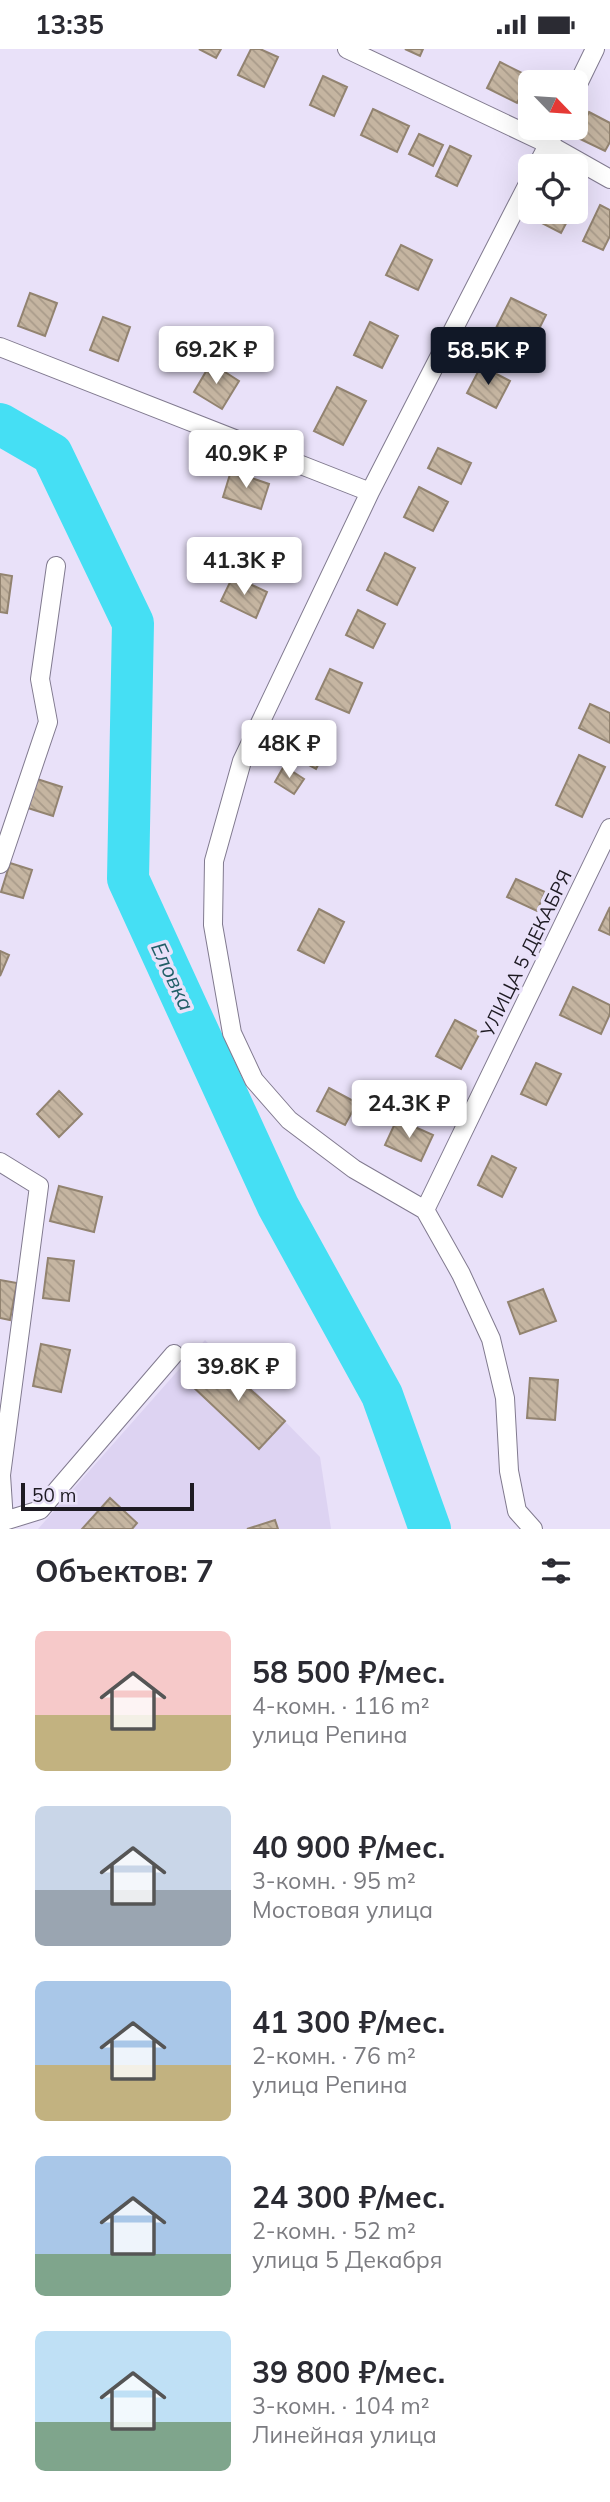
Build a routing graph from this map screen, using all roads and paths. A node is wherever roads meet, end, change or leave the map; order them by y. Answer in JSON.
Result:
{"nodes":[{"id":1,"x":347,"y":49,"type":"edge"},
{"id":2,"x":595,"y":49,"type":"edge"},
{"id":3,"x":585,"y":70,"type":"edge"},
{"id":4,"x":550,"y":140,"type":"edge"},
{"id":5,"x":548,"y":144,"type":"junction"},
{"id":6,"x":543,"y":154,"type":"edge"},
{"id":7,"x":610,"y":179,"type":"edge"},
{"id":8,"x":518,"y":203,"type":"edge"},
{"id":9,"x":0,"y":347,"type":"edge"},
{"id":10,"x":370,"y":492,"type":"junction"},
{"id":11,"x":56,"y":566,"type":"dead end"},
{"id":12,"x":610,"y":828,"type":"edge"},
{"id":13,"x":0,"y":863,"type":"edge"},
{"id":14,"x":0,"y":1162,"type":"edge"},
{"id":15,"x":425,"y":1210,"type":"junction"},
{"id":16,"x":174,"y":1354,"type":"dead end"},
{"id":17,"x":2,"y":1524,"type":"edge"},
{"id":18,"x":533,"y":1529,"type":"edge"}],
"edges":[{"from":1,"to":5,"type":"street"},
{"from":2,"to":3,"type":"street"},
{"from":4,"to":5,"type":"street"},
{"from":5,"to":6,"type":"street"},
{"from":5,"to":7,"type":"street"},
{"from":8,"to":10,"type":"street"},
{"from":9,"to":10,"type":"street"},
{"from":10,"to":15,"type":"street"},
{"from":11,"to":13,"type":"street"},
{"from":12,"to":15,"type":"street","name":"УЛИЦА 5 ДЕКАБРЯ"},
{"from":14,"to":17,"type":"street"},
{"from":15,"to":18,"type":"street"},
{"from":16,"to":17,"type":"street"}]}
